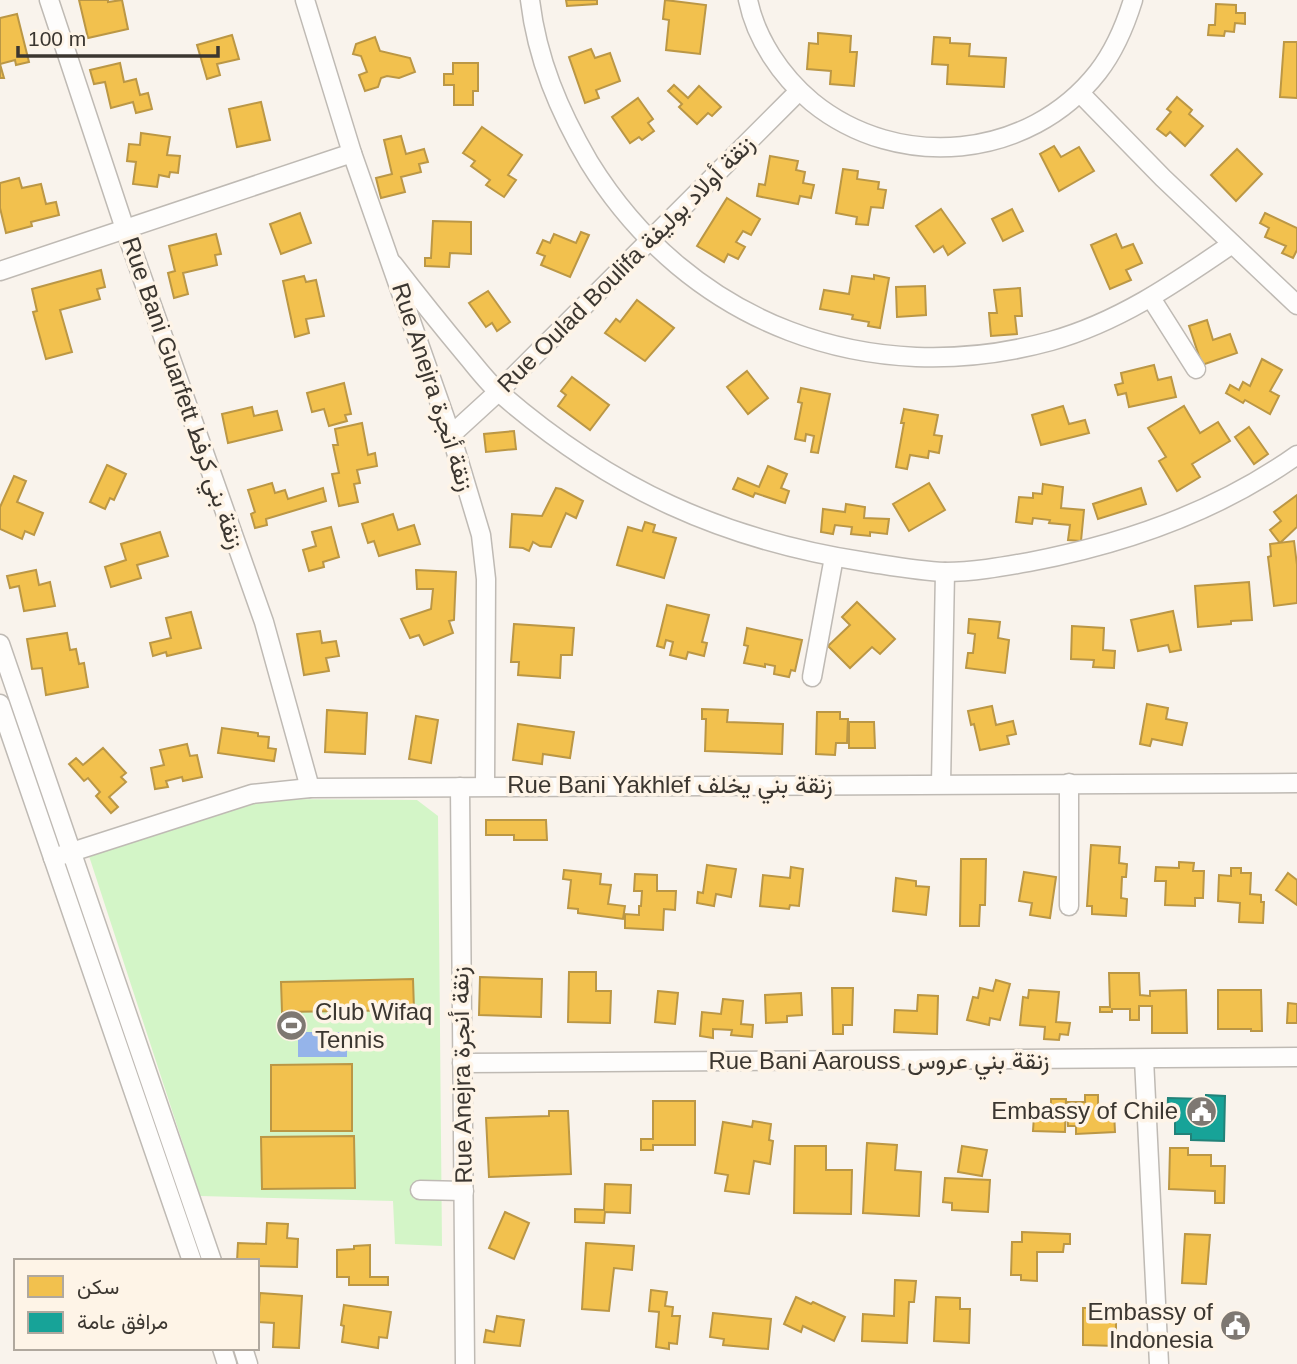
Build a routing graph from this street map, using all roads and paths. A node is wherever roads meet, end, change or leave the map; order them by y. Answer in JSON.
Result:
{"nodes":[{"id":1,"x":49,"y":0,"type":"edge"},
{"id":2,"x":305,"y":0,"type":"edge"},
{"id":3,"x":312,"y":0,"type":"edge"},
{"id":4,"x":530,"y":0,"type":"edge"},
{"id":5,"x":748,"y":0,"type":"edge"},
{"id":6,"x":1133,"y":0,"type":"edge"},
{"id":7,"x":312,"y":19,"type":"junction"},
{"id":8,"x":799,"y":91,"type":"junction"},
{"id":9,"x":1080,"y":93,"type":"junction"},
{"id":10,"x":352,"y":153,"type":"junction"},
{"id":11,"x":125,"y":229,"type":"junction"},
{"id":12,"x":649,"y":240,"type":"junction"},
{"id":13,"x":1232,"y":244,"type":"junction"},
{"id":14,"x":393,"y":264,"type":"junction"},
{"id":15,"x":0,"y":271,"type":"edge"},
{"id":16,"x":1151,"y":298,"type":"junction"},
{"id":17,"x":1297,"y":305,"type":"edge"},
{"id":18,"x":1196,"y":369,"type":"dead end"},
{"id":19,"x":498,"y":392,"type":"junction"},
{"id":20,"x":451,"y":435,"type":"junction"},
{"id":21,"x":1297,"y":456,"type":"edge"},
{"id":22,"x":834,"y":557,"type":"junction"},
{"id":23,"x":945,"y":572,"type":"junction"},
{"id":24,"x":0,"y":644,"type":"edge"},
{"id":25,"x":812,"y":677,"type":"dead end"},
{"id":26,"x":0,"y":704,"type":"edge"},
{"id":27,"x":1069,"y":783,"type":"junction"},
{"id":28,"x":1297,"y":783,"type":"edge"},
{"id":29,"x":941,"y":784,"type":"junction"},
{"id":30,"x":485,"y":786,"type":"junction"},
{"id":31,"x":460,"y":787,"type":"junction"},
{"id":32,"x":310,"y":788,"type":"junction"},
{"id":33,"x":71,"y":852,"type":"junction"},
{"id":34,"x":53,"y":858,"type":"junction"},
{"id":35,"x":1069,"y":906,"type":"dead end"},
{"id":36,"x":1297,"y":1057,"type":"edge"},
{"id":37,"x":1144,"y":1059,"type":"junction"},
{"id":38,"x":462,"y":1063,"type":"junction"},
{"id":39,"x":420,"y":1190,"type":"dead end"},
{"id":40,"x":464,"y":1191,"type":"junction"},
{"id":41,"x":191,"y":1259,"type":"edge"},
{"id":42,"x":211,"y":1259,"type":"edge"},
{"id":43,"x":465,"y":1364,"type":"edge"},
{"id":44,"x":1159,"y":1364,"type":"edge"}],
"edges":[{"from":1,"to":11,"type":"street","name":"Rue Bani Guarfett زنقة بني كرفط"},
{"from":2,"to":7,"type":"street","name":"Rue Anejra زنقة أنجرة"},
{"from":3,"to":7,"type":"street"},
{"from":4,"to":12,"type":"street"},
{"from":5,"to":8,"type":"street"},
{"from":6,"to":9,"type":"street"},
{"from":7,"to":10,"type":"street","name":"Rue Anejra زنقة أنجرة"},
{"from":8,"to":9,"type":"street"},
{"from":8,"to":12,"type":"street","name":"Rue Oulad Boulifa زنقة أولاد بوليفة"},
{"from":9,"to":13,"type":"street"},
{"from":10,"to":11,"type":"street"},
{"from":10,"to":14,"type":"street","name":"Rue Anejra زنقة أنجرة"},
{"from":11,"to":15,"type":"street"},
{"from":11,"to":32,"type":"street","name":"Rue Bani Guarfett زنقة بني كرفط"},
{"from":12,"to":16,"type":"street"},
{"from":12,"to":19,"type":"street","name":"Rue Oulad Boulifa زنقة أولاد بوليفة"},
{"from":13,"to":16,"type":"street"},
{"from":13,"to":17,"type":"street"},
{"from":14,"to":19,"type":"street"},
{"from":14,"to":20,"type":"street","name":"Rue Anejra زنقة أنجرة"},
{"from":16,"to":18,"type":"street"},
{"from":19,"to":20,"type":"street","name":"Rue Oulad Boulifa زنقة أولاد بوليفة"},
{"from":19,"to":22,"type":"street"},
{"from":20,"to":30,"type":"street","name":"Rue Anejra زنقة أنجرة"},
{"from":21,"to":23,"type":"street"},
{"from":22,"to":23,"type":"street"},
{"from":22,"to":25,"type":"street"},
{"from":23,"to":29,"type":"street"},
{"from":24,"to":33,"type":"street"},
{"from":26,"to":34,"type":"street"},
{"from":27,"to":28,"type":"street","name":"Rue Bani Yakhlef زنقة بني يخلف"},
{"from":27,"to":29,"type":"street","name":"Rue Bani Yakhlef زنقة بني يخلف"},
{"from":27,"to":35,"type":"street"},
{"from":29,"to":30,"type":"street","name":"Rue Bani Yakhlef زنقة بني يخلف"},
{"from":30,"to":31,"type":"street","name":"Rue Bani Yakhlef زنقة بني يخلف"},
{"from":31,"to":32,"type":"street","name":"Rue Bani Yakhlef زنقة بني يخلف"},
{"from":31,"to":38,"type":"street","name":"Rue Anejra زنقة أنجرة"},
{"from":32,"to":33,"type":"street","name":"Rue Bani Yakhlef زنقة بني يخلف"},
{"from":33,"to":34,"type":"street","name":"Rue Bani Yakhlef زنقة بني يخلف"},
{"from":33,"to":42,"type":"street"},
{"from":34,"to":41,"type":"street"},
{"from":36,"to":37,"type":"street","name":"Rue Bani Aarouss زنقة بني عروس"},
{"from":37,"to":38,"type":"street","name":"Rue Bani Aarouss زنقة بني عروس"},
{"from":37,"to":44,"type":"street"},
{"from":38,"to":40,"type":"street","name":"Rue Anejra زنقة أنجرة"},
{"from":39,"to":40,"type":"street"},
{"from":40,"to":43,"type":"street","name":"Rue Anejra زنقة أنجرة"}]}
